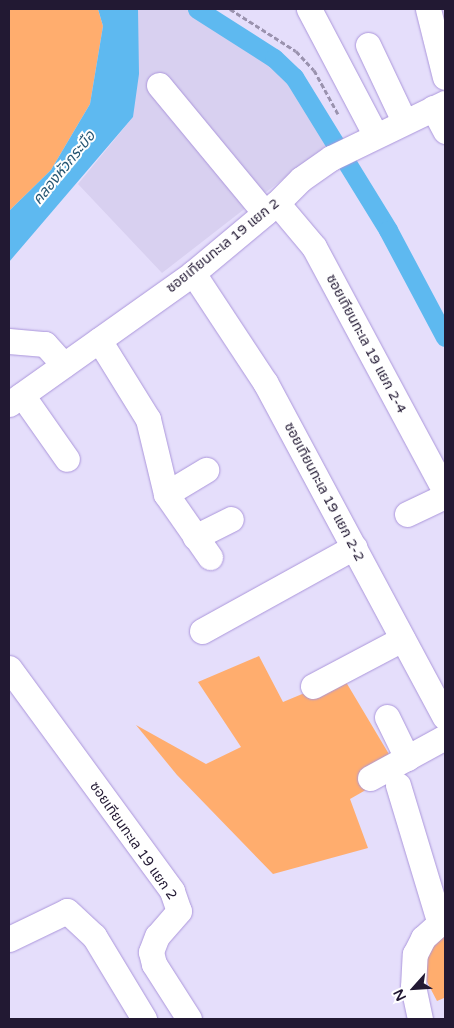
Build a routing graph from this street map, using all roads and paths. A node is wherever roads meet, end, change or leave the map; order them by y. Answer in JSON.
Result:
{"nodes":[{"id":1,"x":230,"y":9,"type":"edge"},
{"id":2,"x":308,"y":9,"type":"edge"},
{"id":3,"x":428,"y":9,"type":"edge"},
{"id":4,"x":368,"y":45,"type":"dead end"},
{"id":5,"x":445,"y":77,"type":"edge"},
{"id":6,"x":159,"y":85,"type":"dead end"},
{"id":7,"x":439,"y":106,"type":"edge"},
{"id":8,"x":404,"y":121,"type":"junction"},
{"id":9,"x":445,"y":131,"type":"edge"},
{"id":10,"x":353,"y":146,"type":"junction"},
{"id":11,"x":271,"y":208,"type":"junction"},
{"id":12,"x":193,"y":273,"type":"junction"},
{"id":13,"x":9,"y":340,"type":"edge"},
{"id":14,"x":100,"y":340,"type":"junction"},
{"id":15,"x":64,"y":365,"type":"junction"},
{"id":16,"x":15,"y":400,"type":"edge"},
{"id":17,"x":67,"y":459,"type":"dead end"},
{"id":18,"x":206,"y":470,"type":"dead end"},
{"id":19,"x":445,"y":491,"type":"edge"},
{"id":20,"x":166,"y":494,"type":"junction"},
{"id":21,"x":445,"y":496,"type":"edge"},
{"id":22,"x":408,"y":514,"type":"dead end"},
{"id":23,"x":232,"y":519,"type":"dead end"},
{"id":24,"x":195,"y":537,"type":"junction"},
{"id":25,"x":354,"y":547,"type":"junction"},
{"id":26,"x":210,"y":557,"type":"dead end"},
{"id":27,"x":202,"y":631,"type":"dead end"},
{"id":28,"x":402,"y":640,"type":"junction"},
{"id":29,"x":9,"y":668,"type":"edge"},
{"id":30,"x":312,"y":686,"type":"dead end"},
{"id":31,"x":387,"y":717,"type":"dead end"},
{"id":32,"x":445,"y":717,"type":"edge"},
{"id":33,"x":445,"y":737,"type":"edge"},
{"id":34,"x":407,"y":758,"type":"junction"},
{"id":35,"x":370,"y":778,"type":"dead end"},
{"id":36,"x":398,"y":785,"type":"dead end"},
{"id":37,"x":442,"y":920,"type":"edge"},
{"id":38,"x":9,"y":938,"type":"edge"},
{"id":39,"x":144,"y":1019,"type":"edge"},
{"id":40,"x":189,"y":1019,"type":"edge"},
{"id":41,"x":420,"y":1019,"type":"edge"}],
"edges":[{"from":1,"to":10,"type":"path"},
{"from":2,"to":10,"type":"street"},
{"from":3,"to":5,"type":"street"},
{"from":4,"to":8,"type":"street"},
{"from":6,"to":11,"type":"street","name":"ซอยเทียนทะเล 19 แยก 2-4"},
{"from":7,"to":8,"type":"street","name":"ซอยเทียนทะเล 19 แยก 2"},
{"from":7,"to":9,"type":"street"},
{"from":8,"to":10,"type":"street","name":"ซอยเทียนทะเล 19 แยก 2"},
{"from":10,"to":11,"type":"street","name":"ซอยเทียนทะเล 19 แยก 2"},
{"from":11,"to":12,"type":"street","name":"ซอยเทียนทะเล 19 แยก 2"},
{"from":11,"to":19,"type":"street","name":"ซอยเทียนทะเล 19 แยก 2-4"},
{"from":12,"to":14,"type":"street","name":"ซอยเทียนทะเล 19 แยก 2"},
{"from":12,"to":25,"type":"street","name":"ซอยเทียนทะเล 19 แยก 2-2"},
{"from":13,"to":15,"type":"street"},
{"from":14,"to":15,"type":"street","name":"ซอยเทียนทะเล 19 แยก 2"},
{"from":14,"to":20,"type":"street"},
{"from":15,"to":16,"type":"street","name":"ซอยเทียนทะเล 19 แยก 2"},
{"from":16,"to":17,"type":"street"},
{"from":18,"to":20,"type":"street"},
{"from":20,"to":24,"type":"street"},
{"from":21,"to":22,"type":"street"},
{"from":23,"to":24,"type":"street"},
{"from":24,"to":26,"type":"street"},
{"from":25,"to":27,"type":"street"},
{"from":25,"to":28,"type":"street","name":"ซอยเทียนทะเล 19 แยก 2-2"},
{"from":28,"to":30,"type":"street"},
{"from":28,"to":32,"type":"street","name":"ซอยเทียนทะเล 19 แยก 2-2"},
{"from":29,"to":40,"type":"street","name":"ซอยเทียนทะเล 19 แยก 2"},
{"from":31,"to":34,"type":"street"},
{"from":33,"to":34,"type":"street"},
{"from":34,"to":35,"type":"street"},
{"from":36,"to":37,"type":"street"},
{"from":37,"to":41,"type":"street"},
{"from":38,"to":39,"type":"street"}]}
